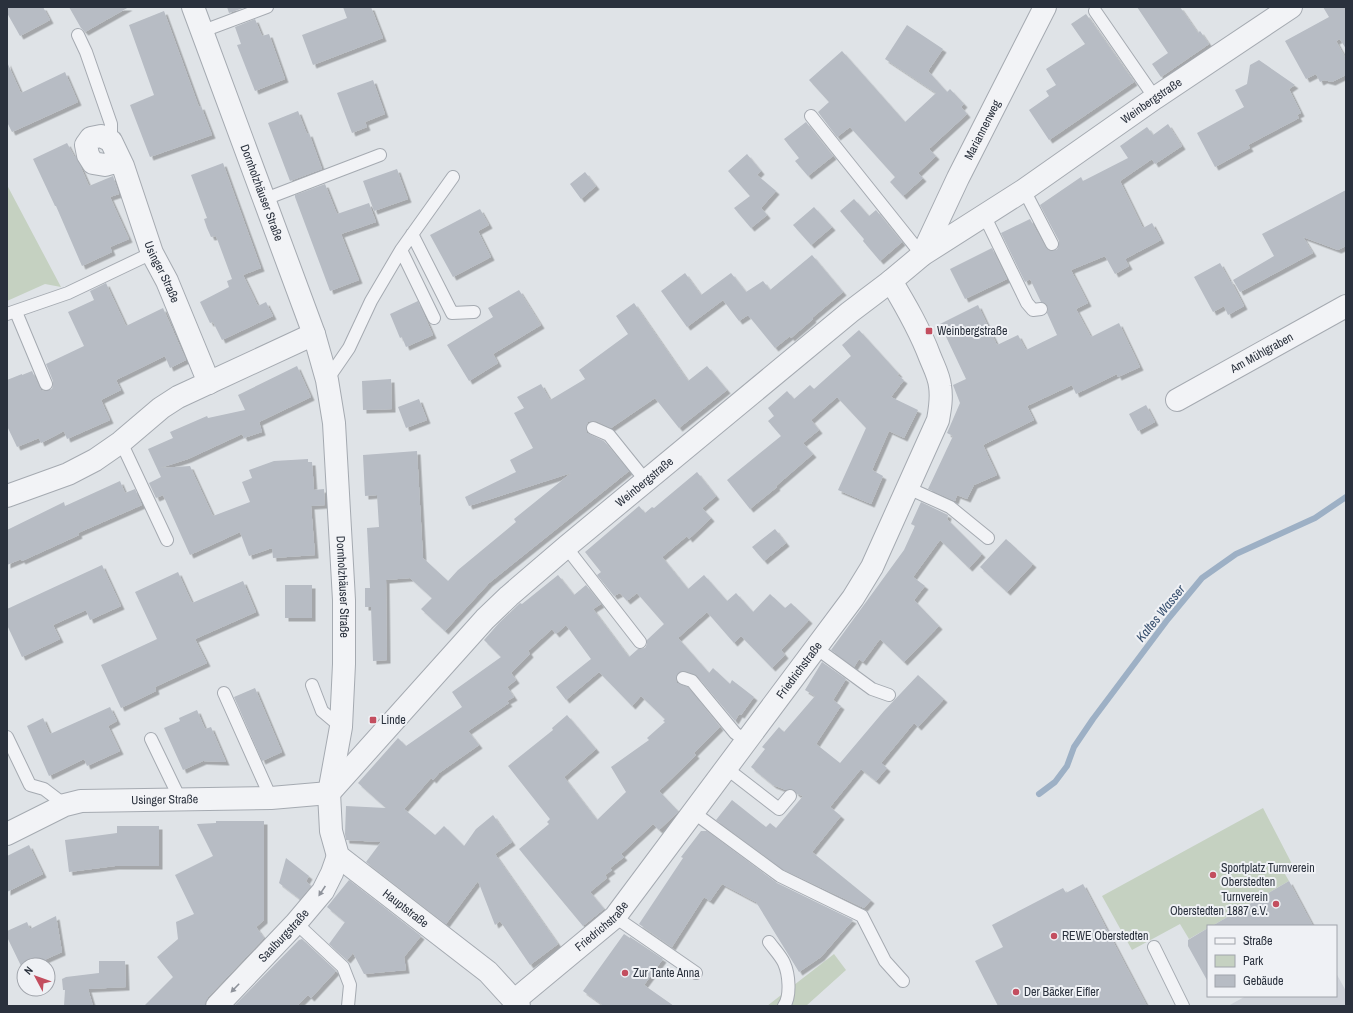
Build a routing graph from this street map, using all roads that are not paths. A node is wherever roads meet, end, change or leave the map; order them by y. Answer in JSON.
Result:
{"nodes":[{"id":1,"x":193,"y":7,"type":"edge"},
{"id":2,"x":267,"y":7,"type":"edge"},
{"id":3,"x":1045,"y":7,"type":"edge"},
{"id":4,"x":1291,"y":7,"type":"edge"},
{"id":5,"x":1095,"y":11,"type":"dead end"},
{"id":6,"x":203,"y":31,"type":"junction"},
{"id":7,"x":78,"y":35,"type":"dead end"},
{"id":8,"x":1155,"y":98,"type":"junction"},
{"id":9,"x":811,"y":116,"type":"dead end"},
{"id":10,"x":115,"y":151,"type":"joint"},
{"id":11,"x":380,"y":155,"type":"dead end"},
{"id":12,"x":453,"y":177,"type":"dead end"},
{"id":13,"x":1024,"y":190,"type":"junction"},
{"id":14,"x":265,"y":199,"type":"junction"},
{"id":15,"x":984,"y":215,"type":"junction"},
{"id":16,"x":412,"y":234,"type":"junction"},
{"id":17,"x":1052,"y":244,"type":"dead end"},
{"id":18,"x":401,"y":250,"type":"junction"},
{"id":19,"x":152,"y":253,"type":"junction"},
{"id":20,"x":922,"y":255,"type":"junction"},
{"id":21,"x":891,"y":281,"type":"junction"},
{"id":22,"x":1346,"y":306,"type":"edge"},
{"id":23,"x":1041,"y":310,"type":"dead end"},
{"id":24,"x":474,"y":312,"type":"dead end"},
{"id":25,"x":11,"y":313,"type":"edge"},
{"id":26,"x":434,"y":318,"type":"dead end"},
{"id":27,"x":314,"y":334,"type":"junction"},
{"id":28,"x":327,"y":380,"type":"junction"},
{"id":29,"x":209,"y":383,"type":"junction"},
{"id":30,"x":46,"y":384,"type":"dead end"},
{"id":31,"x":1177,"y":400,"type":"dead end"},
{"id":32,"x":593,"y":428,"type":"dead end"},
{"id":33,"x":121,"y":442,"type":"junction"},
{"id":34,"x":646,"y":481,"type":"junction"},
{"id":35,"x":908,"y":488,"type":"junction"},
{"id":36,"x":7,"y":496,"type":"edge"},
{"id":37,"x":988,"y":538,"type":"dead end"},
{"id":38,"x":167,"y":540,"type":"dead end"},
{"id":39,"x":566,"y":547,"type":"junction"},
{"id":40,"x":640,"y":642,"type":"dead end"},
{"id":41,"x":816,"y":648,"type":"junction"},
{"id":42,"x":683,"y":678,"type":"dead end"},
{"id":43,"x":312,"y":685,"type":"dead end"},
{"id":44,"x":224,"y":694,"type":"dead end"},
{"id":45,"x":888,"y":695,"type":"dead end"},
{"id":46,"x":341,"y":727,"type":"junction"},
{"id":47,"x":7,"y":737,"type":"edge"},
{"id":48,"x":151,"y":738,"type":"dead end"},
{"id":49,"x":746,"y":741,"type":"junction"},
{"id":50,"x":726,"y":768,"type":"junction"},
{"id":51,"x":329,"y":793,"type":"junction"},
{"id":52,"x":790,"y":796,"type":"dead end"},
{"id":53,"x":271,"y":798,"type":"junction"},
{"id":54,"x":180,"y":799,"type":"junction"},
{"id":55,"x":65,"y":805,"type":"junction"},
{"id":56,"x":693,"y":812,"type":"junction"},
{"id":57,"x":7,"y":834,"type":"edge"},
{"id":58,"x":338,"y":856,"type":"junction"},
{"id":59,"x":615,"y":917,"type":"junction"},
{"id":60,"x":296,"y":923,"type":"junction"},
{"id":61,"x":769,"y":942,"type":"dead end"},
{"id":62,"x":1154,"y":947,"type":"dead end"},
{"id":63,"x":696,"y":973,"type":"dead end"},
{"id":64,"x":903,"y":981,"type":"dead end"},
{"id":65,"x":517,"y":1003,"type":"edge"},
{"id":66,"x":217,"y":1006,"type":"edge"},
{"id":67,"x":348,"y":1006,"type":"edge"},
{"id":68,"x":784,"y":1006,"type":"edge"},
{"id":69,"x":1183,"y":1006,"type":"edge"}],
"edges":[{"from":1,"to":6,"type":"street","name":"Dornholzhäuser Straße"},
{"from":2,"to":6,"type":"lane"},
{"from":3,"to":20,"type":"street","name":"Mariannenweg"},
{"from":4,"to":8,"type":"street","name":"Weinbergstraße"},
{"from":5,"to":8,"type":"lane"},
{"from":6,"to":14,"type":"street","name":"Dornholzhäuser Straße"},
{"from":7,"to":10,"type":"lane","name":"Usinger Straße"},
{"from":8,"to":13,"type":"street","name":"Weinbergstraße"},
{"from":9,"to":20,"type":"lane"},
{"from":10,"to":19,"type":"street","name":"Usinger Straße"},
{"from":11,"to":14,"type":"lane"},
{"from":12,"to":16,"type":"lane"},
{"from":13,"to":15,"type":"street","name":"Weinbergstraße"},
{"from":13,"to":17,"type":"lane"},
{"from":14,"to":27,"type":"street","name":"Dornholzhäuser Straße"},
{"from":15,"to":20,"type":"street","name":"Weinbergstraße"},
{"from":15,"to":23,"type":"lane"},
{"from":16,"to":18,"type":"lane"},
{"from":16,"to":24,"type":"lane"},
{"from":18,"to":26,"type":"lane"},
{"from":18,"to":28,"type":"lane"},
{"from":19,"to":25,"type":"lane"},
{"from":19,"to":29,"type":"street","name":"Usinger Straße"},
{"from":20,"to":21,"type":"street","name":"Weinbergstraße"},
{"from":21,"to":34,"type":"street","name":"Weinbergstraße"},
{"from":21,"to":35,"type":"street","name":"Friedrichstraße"},
{"from":22,"to":31,"type":"street","name":"Am Mühlgraben"},
{"from":25,"to":30,"type":"lane"},
{"from":27,"to":28,"type":"street","name":"Dornholzhäuser Straße"},
{"from":27,"to":29,"type":"street"},
{"from":28,"to":46,"type":"street","name":"Dornholzhäuser Straße"},
{"from":29,"to":33,"type":"street"},
{"from":32,"to":34,"type":"lane"},
{"from":33,"to":36,"type":"street"},
{"from":33,"to":38,"type":"lane"},
{"from":34,"to":39,"type":"street","name":"Weinbergstraße"},
{"from":35,"to":37,"type":"lane"},
{"from":35,"to":41,"type":"street","name":"Friedrichstraße"},
{"from":39,"to":40,"type":"lane"},
{"from":39,"to":51,"type":"street","name":"Weinbergstraße"},
{"from":41,"to":45,"type":"lane"},
{"from":41,"to":49,"type":"street","name":"Friedrichstraße"},
{"from":42,"to":49,"type":"lane"},
{"from":43,"to":46,"type":"lane"},
{"from":44,"to":53,"type":"lane"},
{"from":46,"to":51,"type":"street","name":"Dornholzhäuser Straße"},
{"from":47,"to":55,"type":"lane"},
{"from":48,"to":54,"type":"lane"},
{"from":49,"to":50,"type":"street","name":"Friedrichstraße"},
{"from":50,"to":52,"type":"lane"},
{"from":50,"to":56,"type":"street","name":"Friedrichstraße"},
{"from":51,"to":53,"type":"street","name":"Usinger Straße"},
{"from":51,"to":58,"type":"street"},
{"from":53,"to":54,"type":"street","name":"Usinger Straße"},
{"from":54,"to":55,"type":"street","name":"Usinger Straße"},
{"from":55,"to":57,"type":"street","name":"Usinger Straße"},
{"from":56,"to":59,"type":"street","name":"Friedrichstraße"},
{"from":56,"to":64,"type":"lane"},
{"from":58,"to":60,"type":"street","name":"Saalburgstraße","one_way":true},
{"from":58,"to":65,"type":"street","name":"Hauptstraße"},
{"from":59,"to":63,"type":"lane"},
{"from":59,"to":65,"type":"street","name":"Friedrichstraße"},
{"from":60,"to":66,"type":"street","name":"Saalburgstraße","one_way":true},
{"from":60,"to":67,"type":"lane"},
{"from":61,"to":68,"type":"lane"},
{"from":62,"to":69,"type":"lane"}]}
